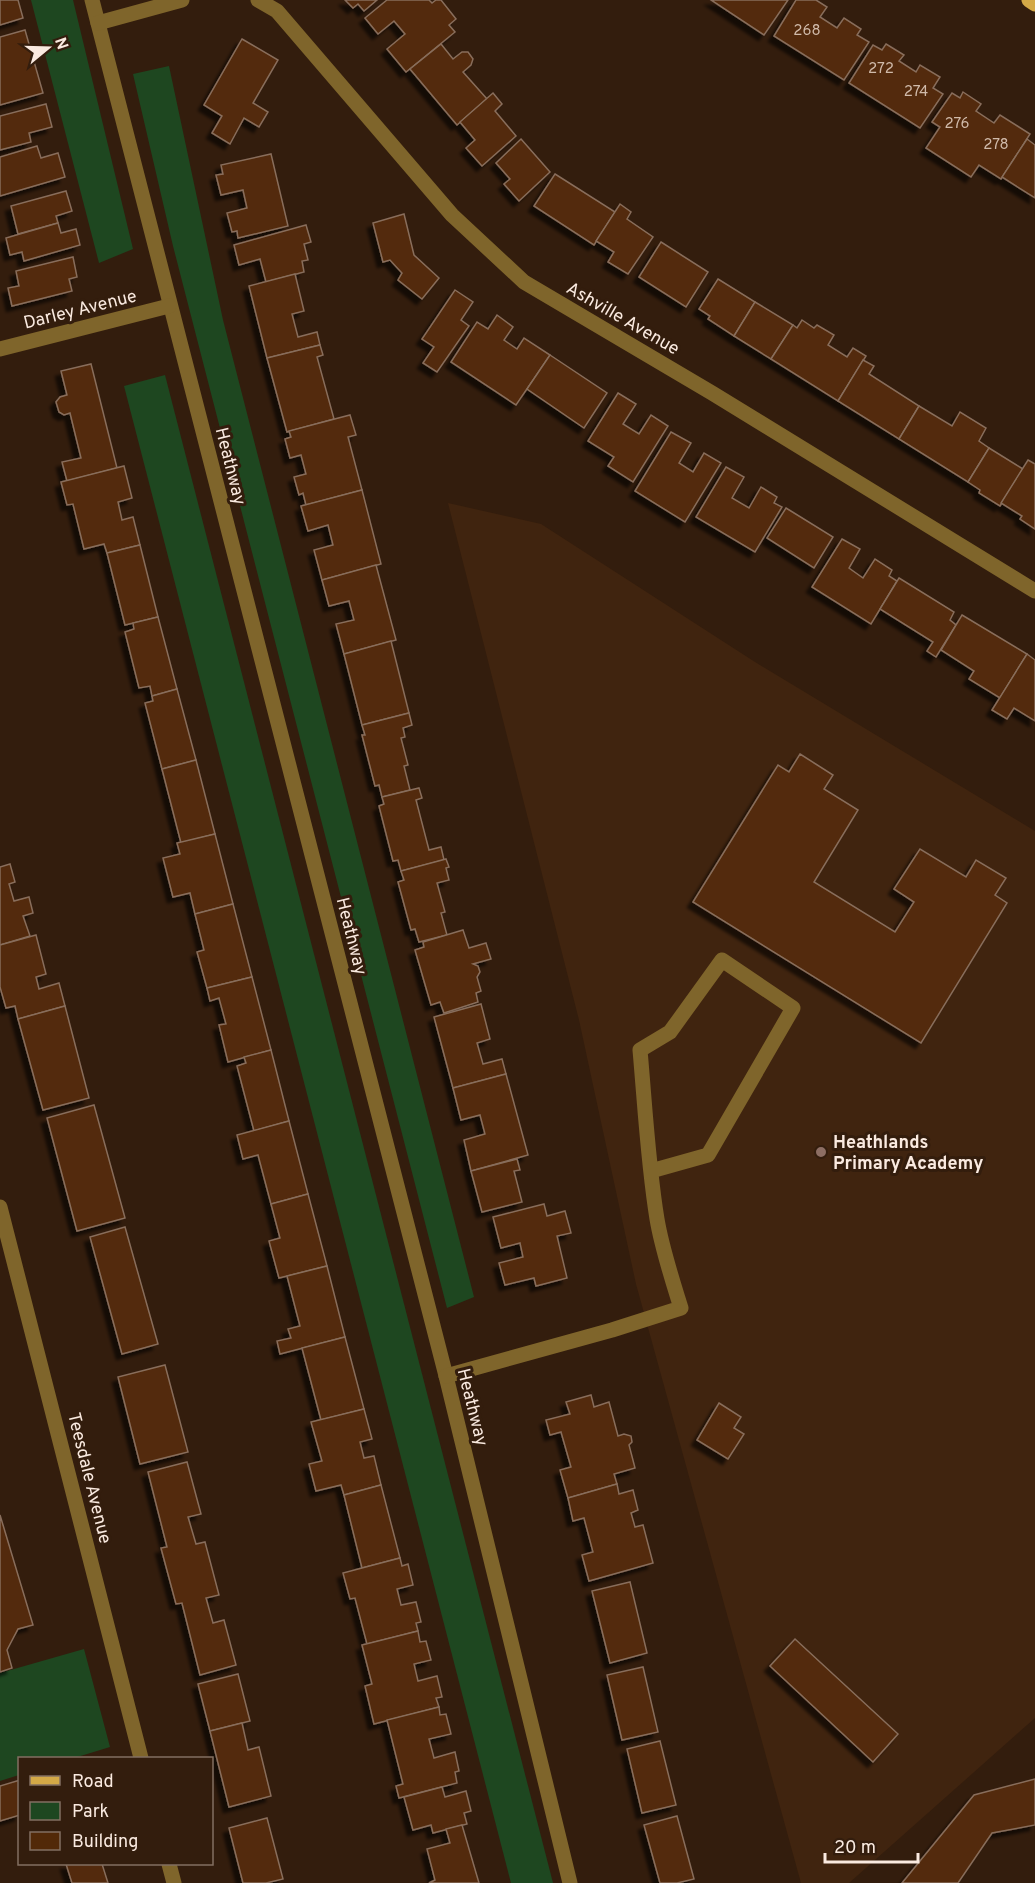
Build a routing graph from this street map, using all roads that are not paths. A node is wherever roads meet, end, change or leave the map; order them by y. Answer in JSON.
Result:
{"nodes":[{"id":1,"x":92,"y":0,"type":"edge"},
{"id":2,"x":182,"y":0,"type":"edge"},
{"id":3,"x":258,"y":0,"type":"edge"},
{"id":4,"x":1029,"y":0,"type":"edge"},
{"id":5,"x":1035,"y":4,"type":"edge"},
{"id":6,"x":98,"y":23,"type":"junction"},
{"id":7,"x":169,"y":306,"type":"junction"},
{"id":8,"x":0,"y":349,"type":"edge"},
{"id":9,"x":1035,"y":591,"type":"edge"},
{"id":10,"x":651,"y":1171,"type":"junction"},
{"id":11,"x":0,"y":1207,"type":"edge"},
{"id":12,"x":446,"y":1376,"type":"junction"},
{"id":13,"x":141,"y":1757,"type":"edge"},
{"id":14,"x":170,"y":1865,"type":"edge"},
{"id":15,"x":174,"y":1883,"type":"edge"},
{"id":16,"x":570,"y":1883,"type":"edge"}],
"edges":[{"from":1,"to":6,"type":"street","name":"Heathway"},
{"from":2,"to":6,"type":"street"},
{"from":3,"to":9,"type":"street","name":"Ashville Avenue"},
{"from":4,"to":5,"type":"main road"},
{"from":6,"to":7,"type":"street","name":"Heathway"},
{"from":7,"to":8,"type":"street","name":"Darley Avenue"},
{"from":7,"to":12,"type":"street","name":"Heathway"},
{"from":10,"to":10,"type":"street"},
{"from":10,"to":12,"type":"street"},
{"from":11,"to":13,"type":"street","name":"Teesdale Avenue"},
{"from":12,"to":16,"type":"street","name":"Heathway"},
{"from":14,"to":15,"type":"street"}]}
